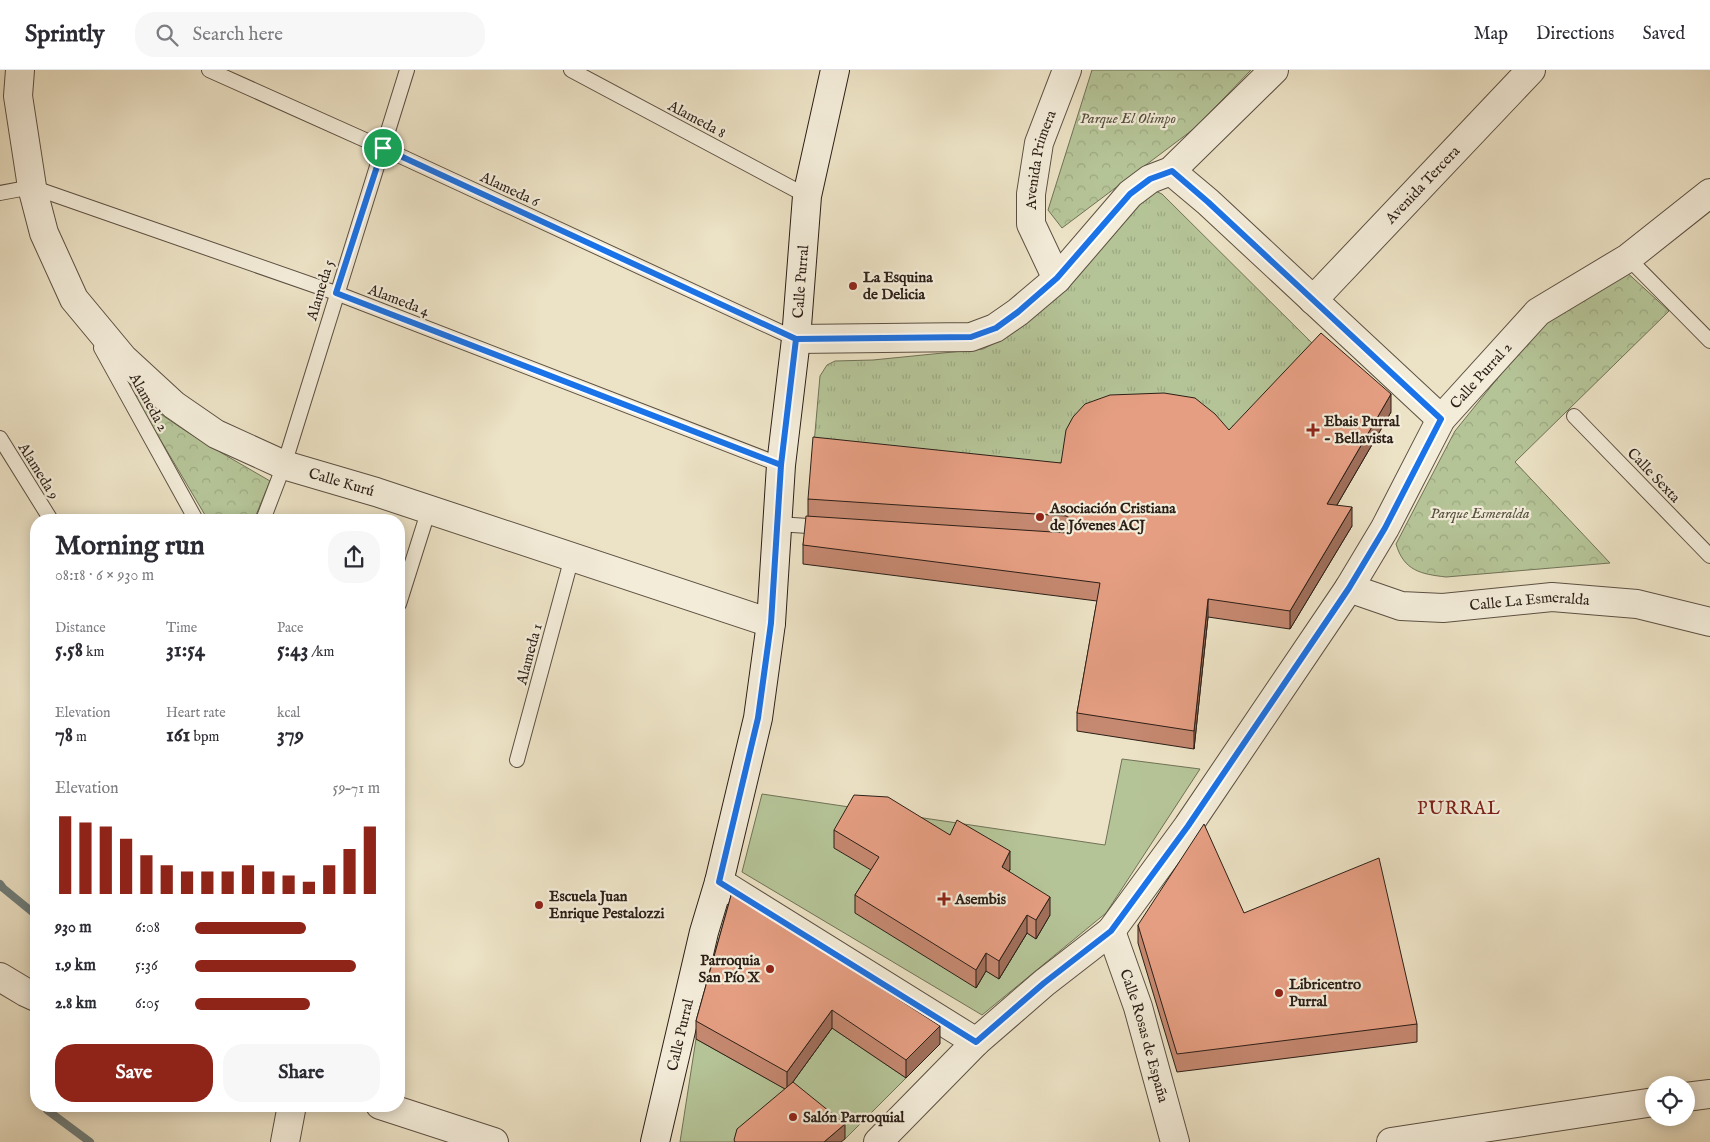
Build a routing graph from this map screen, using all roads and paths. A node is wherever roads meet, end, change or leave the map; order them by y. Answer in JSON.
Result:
{"nodes":[{"id":1,"x":20,"y":70,"type":"edge"},
{"id":2,"x":209,"y":70,"type":"edge"},
{"id":3,"x":407,"y":70,"type":"edge"},
{"id":4,"x":571,"y":70,"type":"edge"},
{"id":5,"x":835,"y":70,"type":"edge"},
{"id":6,"x":1068,"y":70,"type":"edge"},
{"id":7,"x":1274,"y":70,"type":"edge"},
{"id":8,"x":1532,"y":70,"type":"edge"},
{"id":9,"x":383,"y":148,"type":"junction"},
{"id":10,"x":1172,"y":171,"type":"junction"},
{"id":11,"x":32,"y":187,"type":"junction"},
{"id":12,"x":0,"y":193,"type":"edge"},
{"id":13,"x":1710,"y":193,"type":"edge"},
{"id":14,"x":807,"y":196,"type":"junction"},
{"id":15,"x":1628,"y":258,"type":"junction"},
{"id":16,"x":1057,"y":278,"type":"junction"},
{"id":17,"x":336,"y":293,"type":"junction"},
{"id":18,"x":74,"y":299,"type":"junction"},
{"id":19,"x":1314,"y":300,"type":"junction"},
{"id":20,"x":796,"y":339,"type":"junction"},
{"id":21,"x":1710,"y":340,"type":"edge"},
{"id":22,"x":1574,"y":416,"type":"dead end"},
{"id":23,"x":1441,"y":419,"type":"junction"},
{"id":24,"x":0,"y":438,"type":"edge"},
{"id":25,"x":284,"y":465,"type":"junction"},
{"id":26,"x":781,"y":465,"type":"junction"},
{"id":27,"x":429,"y":510,"type":"junction"},
{"id":28,"x":47,"y":514,"type":"edge"},
{"id":29,"x":193,"y":514,"type":"edge"},
{"id":30,"x":265,"y":514,"type":"edge"},
{"id":31,"x":777,"y":524,"type":"junction"},
{"id":32,"x":835,"y":528,"type":"edge"},
{"id":33,"x":1710,"y":556,"type":"edge"},
{"id":34,"x":572,"y":557,"type":"junction"},
{"id":35,"x":405,"y":585,"type":"edge"},
{"id":36,"x":1349,"y":588,"type":"junction"},
{"id":37,"x":1710,"y":622,"type":"edge"},
{"id":38,"x":771,"y":623,"type":"junction"},
{"id":39,"x":517,"y":760,"type":"dead end"},
{"id":40,"x":719,"y":882,"type":"junction"},
{"id":41,"x":1111,"y":931,"type":"junction"},
{"id":42,"x":0,"y":977,"type":"edge"},
{"id":43,"x":30,"y":993,"type":"edge"},
{"id":44,"x":976,"y":1042,"type":"junction"},
{"id":45,"x":1710,"y":1094,"type":"edge"},
{"id":46,"x":1695,"y":1096,"type":"edge"},
{"id":47,"x":1645,"y":1103,"type":"edge"},
{"id":48,"x":291,"y":1112,"type":"edge"},
{"id":49,"x":402,"y":1112,"type":"edge"},
{"id":50,"x":285,"y":1142,"type":"edge"},
{"id":51,"x":494,"y":1142,"type":"edge"},
{"id":52,"x":655,"y":1142,"type":"edge"},
{"id":53,"x":878,"y":1142,"type":"edge"},
{"id":54,"x":1175,"y":1142,"type":"edge"},
{"id":55,"x":1391,"y":1142,"type":"edge"}],
"edges":[{"from":1,"to":11,"type":"street","name":"Calle Kurú"},
{"from":2,"to":9,"type":"lane","name":"Alameda 6"},
{"from":3,"to":9,"type":"lane","name":"Alameda 5"},
{"from":4,"to":14,"type":"lane","name":"Alameda 8"},
{"from":5,"to":14,"type":"street","name":"Calle Purral"},
{"from":6,"to":16,"type":"street","name":"Avenida Primera"},
{"from":7,"to":10,"type":"street"},
{"from":8,"to":19,"type":"street","name":"Avenida Tercera"},
{"from":9,"to":17,"type":"lane","name":"Alameda 5"},
{"from":9,"to":20,"type":"lane","name":"Alameda 6"},
{"from":10,"to":16,"type":"street"},
{"from":10,"to":19,"type":"street"},
{"from":11,"to":12,"type":"lane","name":"Alameda 4"},
{"from":11,"to":17,"type":"lane","name":"Alameda 4"},
{"from":11,"to":18,"type":"street","name":"Calle Kurú"},
{"from":13,"to":15,"type":"street","name":"Calle Purral 2"},
{"from":14,"to":20,"type":"street","name":"Calle Purral"},
{"from":15,"to":21,"type":"lane"},
{"from":15,"to":23,"type":"street","name":"Calle Purral 2"},
{"from":16,"to":20,"type":"street"},
{"from":17,"to":25,"type":"lane","name":"Alameda 5"},
{"from":17,"to":26,"type":"lane","name":"Alameda 4"},
{"from":18,"to":25,"type":"street","name":"Calle Kurú"},
{"from":18,"to":29,"type":"lane","name":"Alameda 2"},
{"from":19,"to":23,"type":"street"},
{"from":20,"to":26,"type":"street","name":"Calle Purral"},
{"from":22,"to":33,"type":"lane","name":"Calle Sexta"},
{"from":23,"to":36,"type":"street","name":"Calle Purral 2"},
{"from":24,"to":28,"type":"lane","name":"Alameda 9"},
{"from":25,"to":27,"type":"street","name":"Calle Kurú"},
{"from":25,"to":30,"type":"lane","name":"Alameda 5"},
{"from":26,"to":31,"type":"street","name":"Calle Purral"},
{"from":27,"to":34,"type":"street","name":"Calle Kurú"},
{"from":27,"to":35,"type":"lane"},
{"from":31,"to":32,"type":"lane"},
{"from":31,"to":38,"type":"street","name":"Calle Purral"},
{"from":34,"to":38,"type":"street","name":"Calle Kurú"},
{"from":34,"to":39,"type":"lane","name":"Alameda 1"},
{"from":36,"to":37,"type":"street","name":"Calle La Esmeralda"},
{"from":36,"to":41,"type":"street","name":"Calle Purral 2"},
{"from":38,"to":40,"type":"street","name":"Calle Purral"},
{"from":40,"to":44,"type":"street"},
{"from":40,"to":52,"type":"street","name":"Calle Purral"},
{"from":41,"to":44,"type":"street","name":"Calle Purral 2"},
{"from":41,"to":54,"type":"street","name":"Calle Rosas de España"},
{"from":42,"to":43,"type":"street"},
{"from":44,"to":53,"type":"street","name":"Calle Purral 2"},
{"from":45,"to":46,"type":"street"},
{"from":47,"to":55,"type":"street"},
{"from":48,"to":50,"type":"street"},
{"from":49,"to":51,"type":"street"}]}
